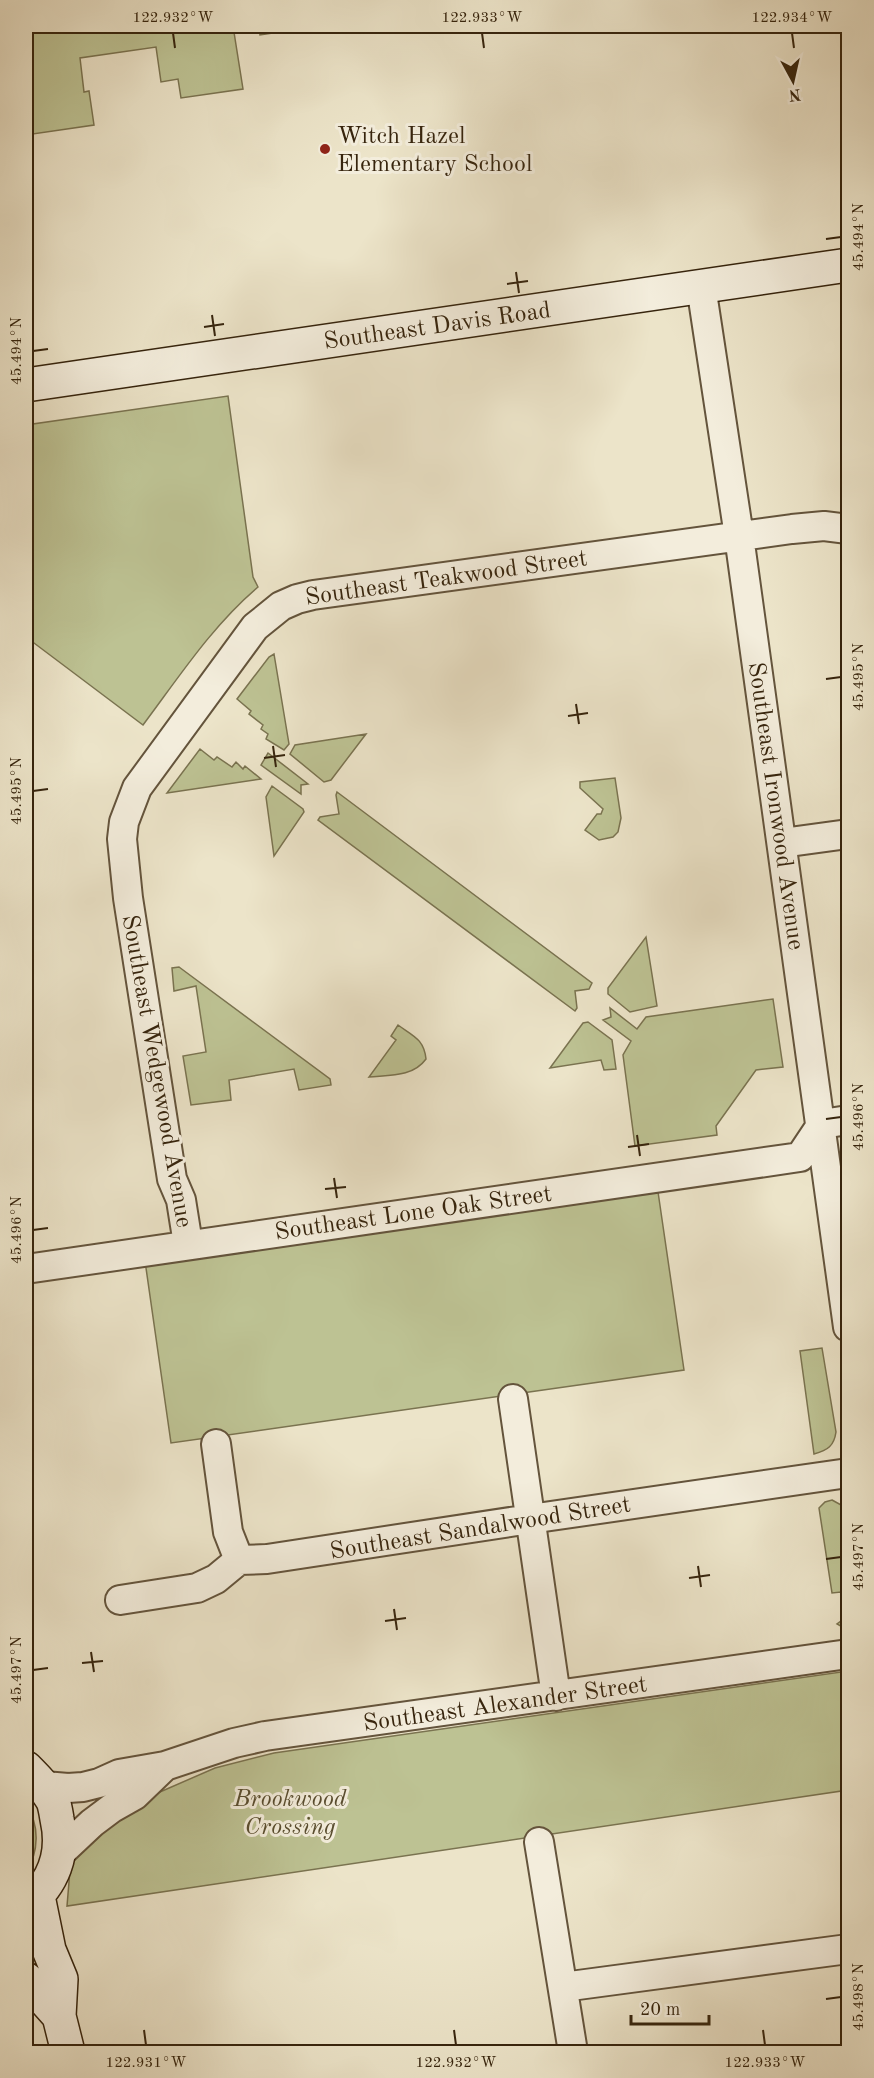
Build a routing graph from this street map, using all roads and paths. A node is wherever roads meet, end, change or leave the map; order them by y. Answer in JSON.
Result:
{"nodes":[{"id":1,"x":849,"y":265,"type":"edge"},
{"id":2,"x":701,"y":286,"type":"junction"},
{"id":3,"x":26,"y":385,"type":"edge"},
{"id":4,"x":849,"y":530,"type":"edge"},
{"id":5,"x":739,"y":536,"type":"junction"},
{"id":6,"x":849,"y":834,"type":"edge"},
{"id":7,"x":782,"y":843,"type":"junction"},
{"id":8,"x":128,"y":898,"type":"joint"},
{"id":9,"x":835,"y":1122,"type":"edge"},
{"id":10,"x":800,"y":1157,"type":"junction"},
{"id":11,"x":840,"y":1186,"type":"edge"},
{"id":12,"x":188,"y":1244,"type":"junction"},
{"id":13,"x":26,"y":1269,"type":"edge"},
{"id":14,"x":849,"y":1327,"type":"edge"},
{"id":15,"x":513,"y":1399,"type":"dead end"},
{"id":16,"x":216,"y":1444,"type":"dead end"},
{"id":17,"x":849,"y":1473,"type":"edge"},
{"id":18,"x":530,"y":1519,"type":"junction"},
{"id":19,"x":239,"y":1560,"type":"junction"},
{"id":20,"x":120,"y":1600,"type":"dead end"},
{"id":21,"x":849,"y":1654,"type":"edge"},
{"id":22,"x":556,"y":1696,"type":"junction"},
{"id":23,"x":165,"y":1766,"type":"junction"},
{"id":24,"x":35,"y":1777,"type":"edge"},
{"id":25,"x":539,"y":1842,"type":"dead end"},
{"id":26,"x":59,"y":1854,"type":"junction"},
{"id":27,"x":32,"y":1901,"type":"edge"},
{"id":28,"x":849,"y":1949,"type":"edge"},
{"id":29,"x":26,"y":1979,"type":"edge"},
{"id":30,"x":563,"y":1987,"type":"junction"},
{"id":31,"x":59,"y":2016,"type":"junction"},
{"id":32,"x":68,"y":2052,"type":"edge"},
{"id":33,"x":573,"y":2052,"type":"edge"}],
"edges":[{"from":1,"to":2,"type":"street","name":"Southeast Davis Road"},
{"from":2,"to":3,"type":"street","name":"Southeast Davis Road"},
{"from":2,"to":5,"type":"street","name":"Southeast Ironwood Avenue"},
{"from":4,"to":5,"type":"street","name":"Southeast Teakwood Street"},
{"from":5,"to":7,"type":"street","name":"Southeast Ironwood Avenue"},
{"from":5,"to":8,"type":"street","name":"Southeast Teakwood Street"},
{"from":6,"to":7,"type":"street"},
{"from":7,"to":9,"type":"street","name":"Southeast Ironwood Avenue"},
{"from":8,"to":12,"type":"street","name":"Southeast Wedgewood Avenue"},
{"from":9,"to":10,"type":"street"},
{"from":9,"to":11,"type":"street","name":"Southeast Ironwood Avenue"},
{"from":10,"to":11,"type":"street"},
{"from":10,"to":12,"type":"street","name":"Southeast Lone Oak Street"},
{"from":11,"to":14,"type":"street","name":"Southeast Ironwood Avenue"},
{"from":12,"to":13,"type":"street","name":"Southeast Lone Oak Street"},
{"from":15,"to":18,"type":"street"},
{"from":16,"to":19,"type":"street"},
{"from":17,"to":18,"type":"street","name":"Southeast Sandalwood Street"},
{"from":18,"to":19,"type":"street","name":"Southeast Sandalwood Street"},
{"from":18,"to":22,"type":"street"},
{"from":19,"to":20,"type":"street"},
{"from":21,"to":22,"type":"street","name":"Southeast Alexander Street"},
{"from":22,"to":23,"type":"street","name":"Southeast Alexander Street"},
{"from":23,"to":24,"type":"street","name":"Southeast Alexander Street"},
{"from":23,"to":26,"type":"street","name":"Southeast Alexander Street"},
{"from":24,"to":26,"type":"street"},
{"from":25,"to":30,"type":"street"},
{"from":26,"to":27,"type":"street"},
{"from":27,"to":31,"type":"street"},
{"from":28,"to":30,"type":"street"},
{"from":29,"to":31,"type":"street"},
{"from":30,"to":33,"type":"street"},
{"from":31,"to":32,"type":"street"}]}
